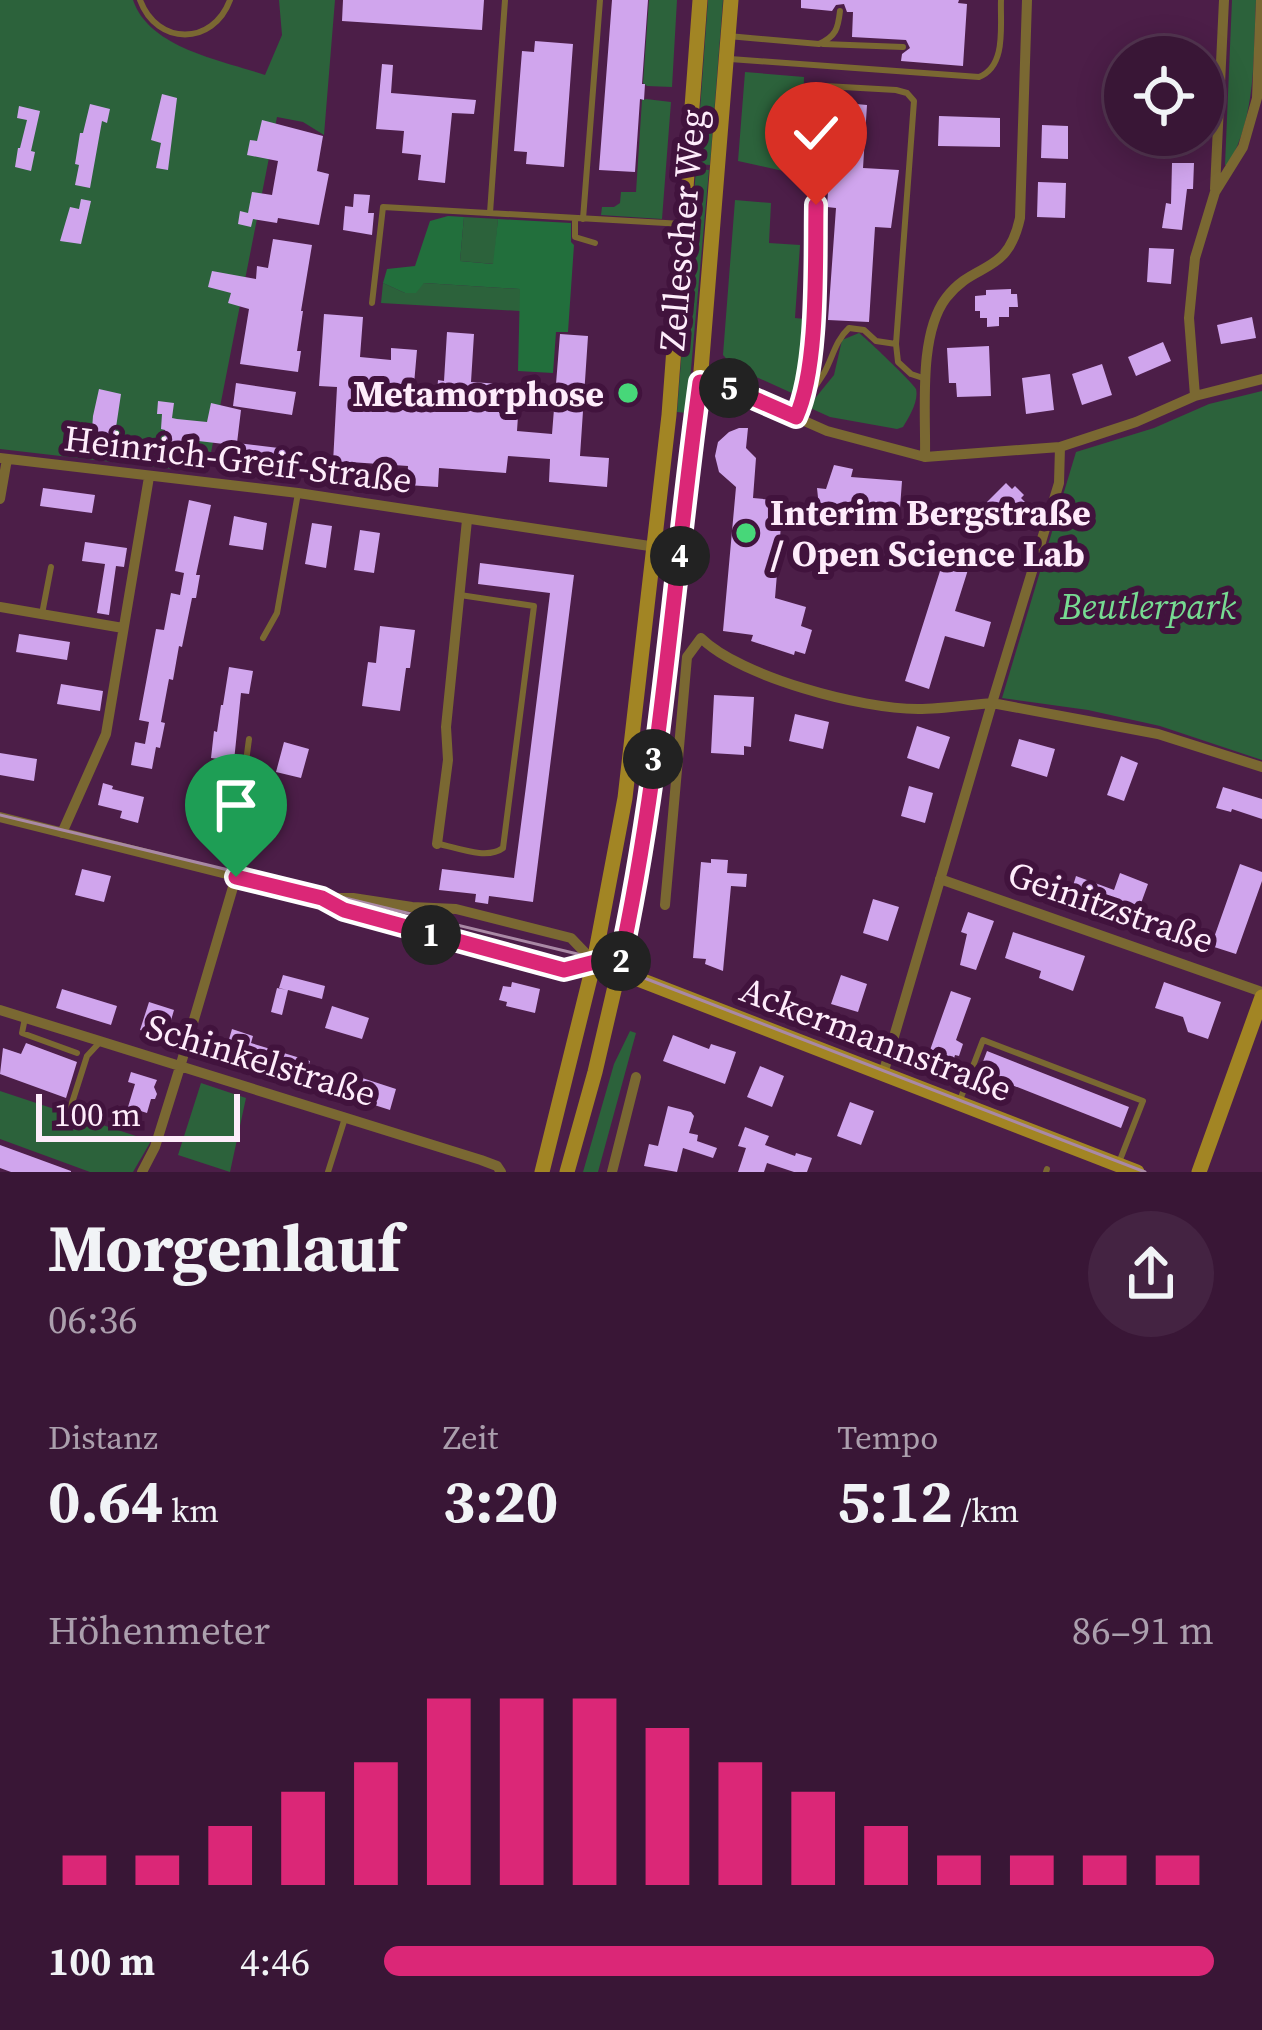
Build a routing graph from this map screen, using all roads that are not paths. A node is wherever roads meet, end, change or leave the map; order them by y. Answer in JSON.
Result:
{"nodes":[{"id":1,"x":140,"y":0,"type":"edge"},
{"id":2,"x":230,"y":0,"type":"edge"},
{"id":3,"x":505,"y":0,"type":"edge"},
{"id":4,"x":600,"y":0,"type":"edge"},
{"id":5,"x":700,"y":0,"type":"edge"},
{"id":6,"x":731,"y":0,"type":"edge"},
{"id":7,"x":1001,"y":0,"type":"edge"},
{"id":8,"x":1027,"y":0,"type":"edge"},
{"id":9,"x":1224,"y":0,"type":"edge"},
{"id":10,"x":1261,"y":0,"type":"edge"},
{"id":11,"x":840,"y":11,"type":"dead end"},
{"id":12,"x":728,"y":36,"type":"junction"},
{"id":13,"x":819,"y":44,"type":"junction"},
{"id":14,"x":902,"y":47,"type":"dead end"},
{"id":15,"x":726,"y":59,"type":"junction"},
{"id":16,"x":1215,"y":192,"type":"junction"},
{"id":17,"x":490,"y":213,"type":"junction"},
{"id":18,"x":579,"y":218,"type":"junction"},
{"id":19,"x":683,"y":224,"type":"junction"},
{"id":20,"x":596,"y":243,"type":"dead end"},
{"id":21,"x":372,"y":303,"type":"dead end"},
{"id":22,"x":896,"y":344,"type":"junction"},
{"id":23,"x":927,"y":376,"type":"junction"},
{"id":24,"x":1262,"y":379,"type":"edge"},
{"id":25,"x":700,"y":382,"type":"junction"},
{"id":26,"x":1195,"y":396,"type":"junction"},
{"id":27,"x":805,"y":398,"type":"junction"},
{"id":28,"x":796,"y":417,"type":"junction"},
{"id":29,"x":1060,"y":447,"type":"junction"},
{"id":30,"x":925,"y":457,"type":"junction"},
{"id":31,"x":3,"y":459,"type":"edge"},
{"id":32,"x":149,"y":477,"type":"junction"},
{"id":33,"x":298,"y":493,"type":"junction"},
{"id":34,"x":0,"y":499,"type":"edge"},
{"id":35,"x":467,"y":520,"type":"junction"},
{"id":36,"x":656,"y":547,"type":"junction"},
{"id":37,"x":50,"y":567,"type":"dead end"},
{"id":38,"x":460,"y":595,"type":"junction"},
{"id":39,"x":0,"y":607,"type":"edge"},
{"id":40,"x":42,"y":614,"type":"junction"},
{"id":41,"x":123,"y":628,"type":"junction"},
{"id":42,"x":263,"y":638,"type":"dead end"},
{"id":43,"x":992,"y":703,"type":"junction"},
{"id":44,"x":249,"y":739,"type":"dead end"},
{"id":45,"x":1262,"y":767,"type":"edge"},
{"id":46,"x":0,"y":817,"type":"edge"},
{"id":47,"x":62,"y":833,"type":"junction"},
{"id":48,"x":437,"y":844,"type":"joint"},
{"id":49,"x":233,"y":876,"type":"junction"},
{"id":50,"x":940,"y":879,"type":"junction"},
{"id":51,"x":322,"y":898,"type":"junction"},
{"id":52,"x":664,"y":904,"type":"dead end"},
{"id":53,"x":595,"y":962,"type":"junction"},
{"id":54,"x":618,"y":971,"type":"junction"},
{"id":55,"x":1262,"y":994,"type":"edge"},
{"id":56,"x":0,"y":1010,"type":"edge"},
{"id":57,"x":25,"y":1018,"type":"junction"},
{"id":58,"x":100,"y":1042,"type":"junction"},
{"id":59,"x":77,"y":1053,"type":"dead end"},
{"id":60,"x":181,"y":1067,"type":"junction"},
{"id":61,"x":883,"y":1074,"type":"junction"},
{"id":62,"x":636,"y":1077,"type":"dead end"},
{"id":63,"x":959,"y":1103,"type":"junction"},
{"id":64,"x":70,"y":1109,"type":"dead end"},
{"id":65,"x":345,"y":1117,"type":"junction"},
{"id":66,"x":1118,"y":1165,"type":"junction"},
{"id":67,"x":142,"y":1172,"type":"edge"},
{"id":68,"x":328,"y":1172,"type":"edge"},
{"id":69,"x":502,"y":1172,"type":"edge"},
{"id":70,"x":542,"y":1172,"type":"edge"},
{"id":71,"x":568,"y":1172,"type":"edge"},
{"id":72,"x":612,"y":1172,"type":"edge"},
{"id":73,"x":1137,"y":1172,"type":"edge"},
{"id":74,"x":1199,"y":1172,"type":"edge"}],
"edges":[{"from":1,"to":2,"type":"lane"},
{"from":3,"to":17,"type":"lane"},
{"from":4,"to":18,"type":"lane"},
{"from":5,"to":19,"type":"main road","name":"Zellescher Weg"},
{"from":6,"to":12,"type":"main road","name":"Zellescher Weg"},
{"from":7,"to":15,"type":"lane"},
{"from":8,"to":23,"type":"street"},
{"from":9,"to":16,"type":"street"},
{"from":10,"to":16,"type":"street"},
{"from":11,"to":13,"type":"lane"},
{"from":12,"to":13,"type":"lane"},
{"from":12,"to":15,"type":"main road","name":"Zellescher Weg"},
{"from":13,"to":14,"type":"lane"},
{"from":15,"to":25,"type":"main road","name":"Zellescher Weg"},
{"from":16,"to":26,"type":"street"},
{"from":17,"to":18,"type":"lane"},
{"from":17,"to":21,"type":"lane"},
{"from":18,"to":19,"type":"lane"},
{"from":18,"to":20,"type":"lane"},
{"from":19,"to":36,"type":"main road","name":"Zellescher Weg"},
{"from":22,"to":23,"type":"lane"},
{"from":22,"to":27,"type":"lane"},
{"from":22,"to":27,"type":"lane"},
{"from":23,"to":30,"type":"street"},
{"from":24,"to":26,"type":"street"},
{"from":25,"to":28,"type":"street"},
{"from":25,"to":54,"type":"main road","name":"Zellescher Weg"},
{"from":26,"to":29,"type":"street"},
{"from":27,"to":28,"type":"lane"},
{"from":28,"to":30,"type":"street"},
{"from":29,"to":30,"type":"street"},
{"from":29,"to":43,"type":"street"},
{"from":31,"to":32,"type":"street","name":"Heinrich-Greif-Straße"},
{"from":31,"to":34,"type":"street"},
{"from":32,"to":33,"type":"street","name":"Heinrich-Greif-Straße"},
{"from":32,"to":41,"type":"street"},
{"from":33,"to":35,"type":"street","name":"Heinrich-Greif-Straße"},
{"from":33,"to":42,"type":"lane"},
{"from":35,"to":36,"type":"street","name":"Heinrich-Greif-Straße"},
{"from":35,"to":38,"type":"street"},
{"from":36,"to":53,"type":"main road","name":"Zellescher Weg"},
{"from":37,"to":40,"type":"lane"},
{"from":38,"to":48,"type":"street"},
{"from":38,"to":48,"type":"lane"},
{"from":39,"to":40,"type":"street"},
{"from":40,"to":41,"type":"street"},
{"from":41,"to":47,"type":"street"},
{"from":43,"to":45,"type":"street"},
{"from":43,"to":50,"type":"street"},
{"from":43,"to":52,"type":"street"},
{"from":44,"to":49,"type":"lane"},
{"from":46,"to":47,"type":"street"},
{"from":47,"to":49,"type":"street"},
{"from":49,"to":51,"type":"street"},
{"from":49,"to":60,"type":"street"},
{"from":50,"to":55,"type":"street","name":"Geinitzstraße"},
{"from":50,"to":61,"type":"street"},
{"from":51,"to":53,"type":"street"},
{"from":51,"to":53,"type":"street"},
{"from":53,"to":54,"type":"main road","name":"Ackermannstraße"},
{"from":53,"to":70,"type":"main road","name":"Zellescher Weg"},
{"from":54,"to":61,"type":"main road","name":"Ackermannstraße"},
{"from":54,"to":71,"type":"main road","name":"Zellescher Weg"},
{"from":55,"to":74,"type":"main road"},
{"from":56,"to":57,"type":"street","name":"Schinkelstraße"},
{"from":57,"to":58,"type":"street","name":"Schinkelstraße"},
{"from":57,"to":59,"type":"lane"},
{"from":58,"to":60,"type":"street","name":"Schinkelstraße"},
{"from":58,"to":64,"type":"lane"},
{"from":60,"to":65,"type":"street","name":"Schinkelstraße"},
{"from":60,"to":67,"type":"street"},
{"from":61,"to":63,"type":"main road","name":"Ackermannstraße"},
{"from":62,"to":72,"type":"street"},
{"from":63,"to":66,"type":"main road","name":"Ackermannstraße"},
{"from":63,"to":66,"type":"lane"},
{"from":65,"to":68,"type":"lane"},
{"from":65,"to":69,"type":"street","name":"Schinkelstraße"},
{"from":66,"to":73,"type":"main road","name":"Ackermannstraße"}]}
